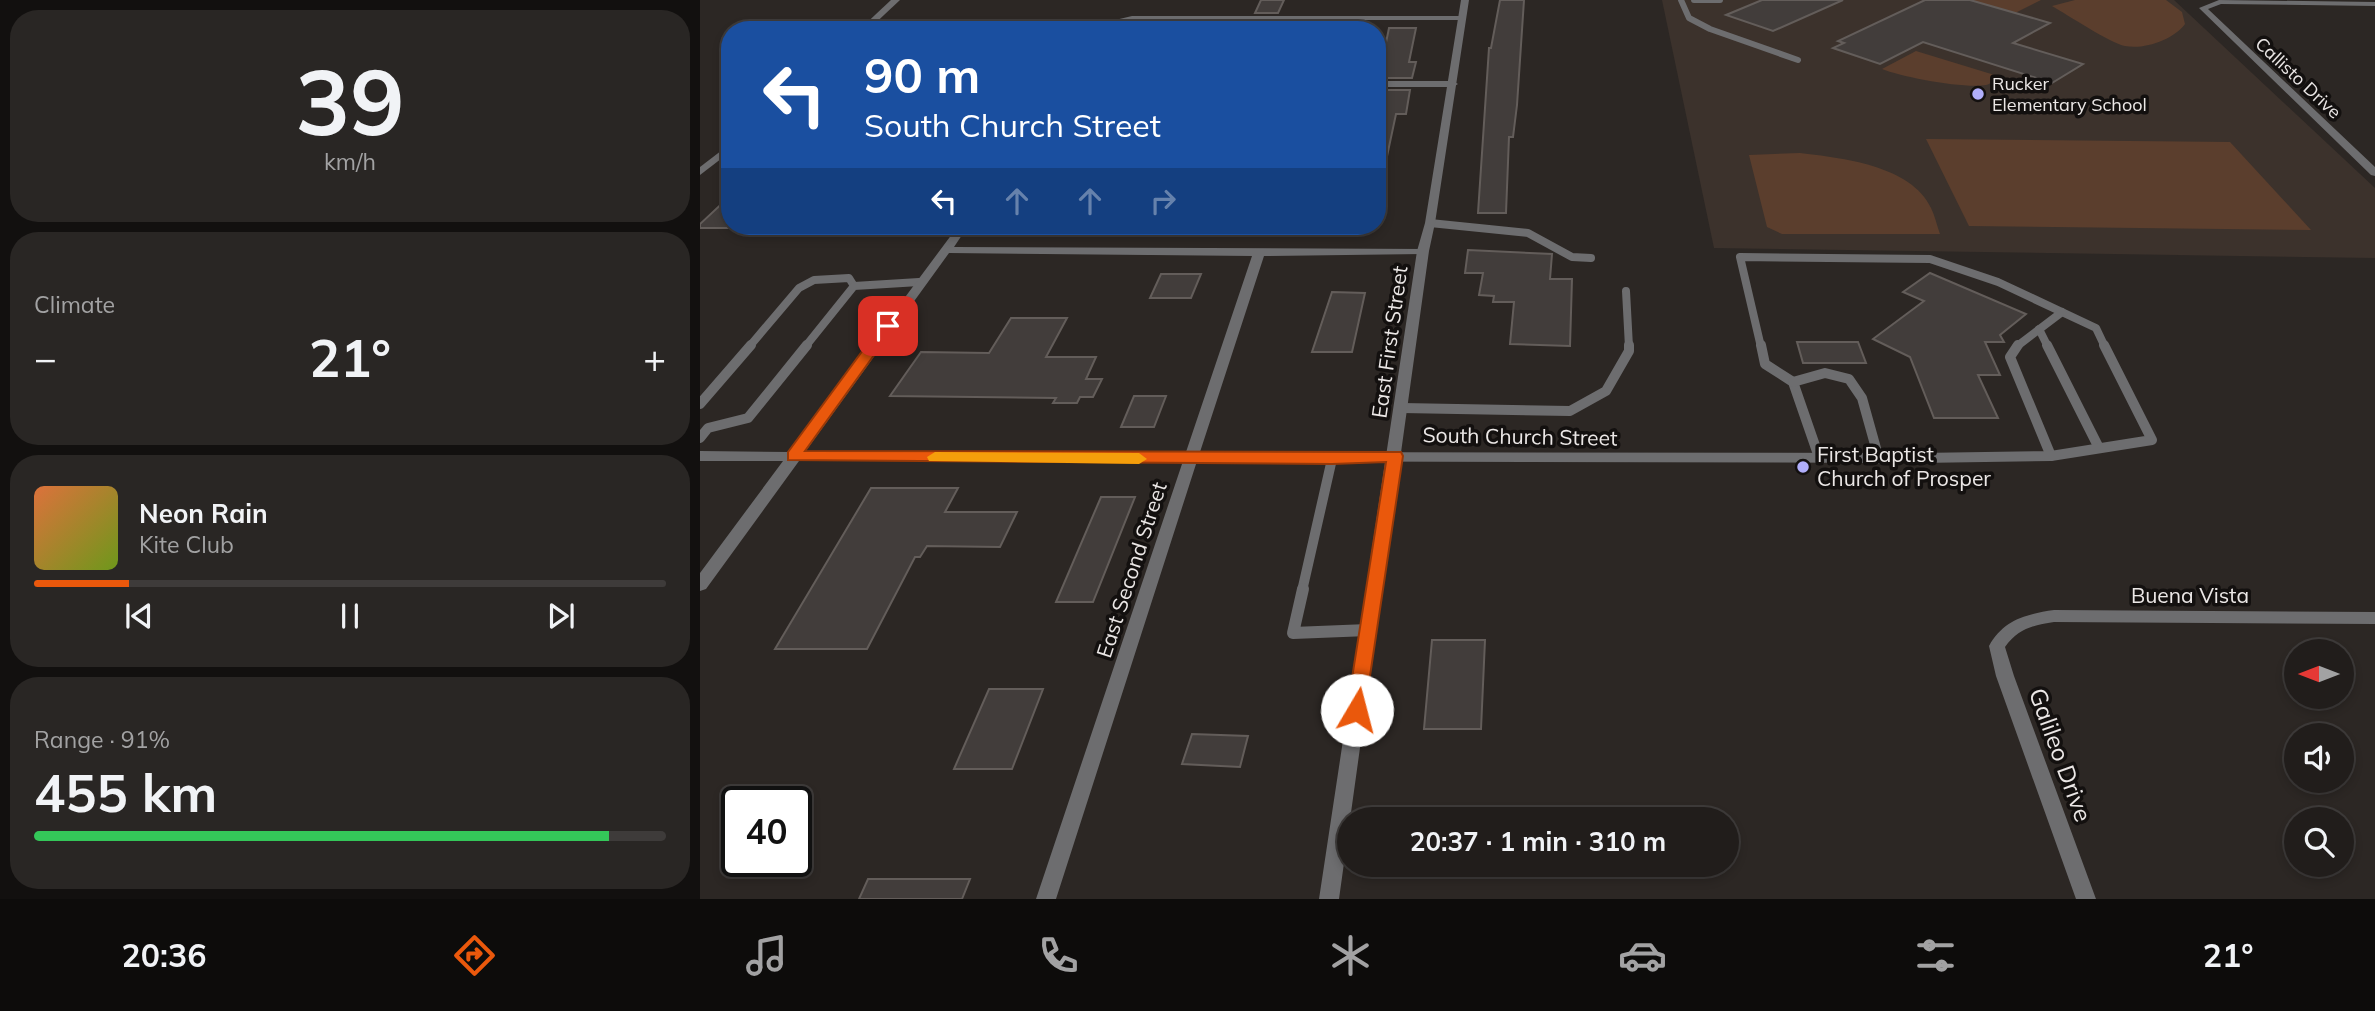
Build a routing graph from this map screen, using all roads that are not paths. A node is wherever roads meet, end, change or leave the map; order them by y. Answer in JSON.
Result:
{"nodes":[{"id":1,"x":897,"y":0,"type":"edge"},
{"id":2,"x":1465,"y":0,"type":"edge"},
{"id":3,"x":1681,"y":0,"type":"edge"},
{"id":4,"x":1694,"y":0,"type":"edge"},
{"id":5,"x":1720,"y":0,"type":"edge"},
{"id":6,"x":2375,"y":4,"type":"edge"},
{"id":7,"x":1461,"y":18,"type":"junction"},
{"id":8,"x":873,"y":21,"type":"edge"},
{"id":9,"x":1121,"y":21,"type":"edge"},
{"id":10,"x":1798,"y":60,"type":"dead end"},
{"id":11,"x":1386,"y":84,"type":"edge"},
{"id":12,"x":1453,"y":84,"type":"junction"},
{"id":13,"x":721,"y":154,"type":"edge"},
{"id":14,"x":700,"y":172,"type":"edge"},
{"id":15,"x":2375,"y":173,"type":"edge"},
{"id":16,"x":1430,"y":223,"type":"junction"},
{"id":17,"x":956,"y":235,"type":"edge"},
{"id":18,"x":945,"y":250,"type":"junction"},
{"id":19,"x":1423,"y":251,"type":"junction"},
{"id":20,"x":1259,"y":253,"type":"junction"},
{"id":21,"x":1591,"y":258,"type":"dead end"},
{"id":22,"x":919,"y":282,"type":"junction"},
{"id":23,"x":854,"y":286,"type":"junction"},
{"id":24,"x":1626,"y":291,"type":"dead end"},
{"id":25,"x":2062,"y":312,"type":"junction"},
{"id":26,"x":2039,"y":329,"type":"junction"},
{"id":27,"x":1793,"y":382,"type":"junction"},
{"id":28,"x":700,"y":404,"type":"edge"},
{"id":29,"x":1402,"y":408,"type":"junction"},
{"id":30,"x":704,"y":425,"type":"edge"},
{"id":31,"x":700,"y":438,"type":"edge"},
{"id":32,"x":2099,"y":448,"type":"junction"},
{"id":33,"x":700,"y":456,"type":"edge"},
{"id":34,"x":793,"y":456,"type":"junction"},
{"id":35,"x":1395,"y":456,"type":"junction"},
{"id":36,"x":2051,"y":456,"type":"junction"},
{"id":37,"x":1919,"y":458,"type":"joint"},
{"id":38,"x":1191,"y":459,"type":"junction"},
{"id":39,"x":1332,"y":459,"type":"junction"},
{"id":40,"x":1879,"y":459,"type":"junction"},
{"id":41,"x":1820,"y":460,"type":"junction"},
{"id":42,"x":700,"y":585,"type":"edge"},
{"id":43,"x":2375,"y":618,"type":"edge"},
{"id":44,"x":2007,"y":629,"type":"joint"},
{"id":45,"x":1368,"y":630,"type":"junction"},
{"id":46,"x":1045,"y":899,"type":"edge"},
{"id":47,"x":1329,"y":899,"type":"edge"},
{"id":48,"x":2086,"y":899,"type":"edge"}],
"edges":[{"from":1,"to":8,"type":"street"},
{"from":2,"to":7,"type":"street","name":"East First Street"},
{"from":3,"to":10,"type":"lane"},
{"from":4,"to":5,"type":"lane"},
{"from":6,"to":15,"type":"street","name":"Callisto Drive"},
{"from":7,"to":9,"type":"street"},
{"from":7,"to":12,"type":"street","name":"East First Street"},
{"from":11,"to":12,"type":"street"},
{"from":12,"to":16,"type":"street","name":"East First Street"},
{"from":13,"to":14,"type":"street"},
{"from":16,"to":19,"type":"street","name":"East First Street"},
{"from":16,"to":21,"type":"lane"},
{"from":17,"to":18,"type":"street"},
{"from":18,"to":20,"type":"street"},
{"from":18,"to":22,"type":"street"},
{"from":19,"to":20,"type":"street"},
{"from":19,"to":29,"type":"street","name":"East First Street"},
{"from":20,"to":38,"type":"street","name":"East Second Street"},
{"from":22,"to":23,"type":"lane"},
{"from":22,"to":34,"type":"street"},
{"from":23,"to":28,"type":"lane"},
{"from":23,"to":30,"type":"lane"},
{"from":24,"to":29,"type":"lane"},
{"from":25,"to":26,"type":"lane"},
{"from":25,"to":27,"type":"lane"},
{"from":25,"to":32,"type":"lane"},
{"from":26,"to":32,"type":"lane"},
{"from":26,"to":36,"type":"lane"},
{"from":27,"to":40,"type":"lane"},
{"from":27,"to":41,"type":"lane"},
{"from":29,"to":35,"type":"street","name":"East First Street"},
{"from":30,"to":31,"type":"lane"},
{"from":32,"to":36,"type":"lane"},
{"from":33,"to":34,"type":"street","name":"South Church Street"},
{"from":34,"to":38,"type":"street","name":"South Church Street"},
{"from":34,"to":42,"type":"street"},
{"from":35,"to":39,"type":"street","name":"South Church Street"},
{"from":35,"to":41,"type":"street","name":"South Church Street"},
{"from":35,"to":45,"type":"street","name":"East First Street"},
{"from":36,"to":37,"type":"lane"},
{"from":37,"to":40,"type":"street","name":"South Church Street"},
{"from":38,"to":39,"type":"street","name":"South Church Street"},
{"from":38,"to":46,"type":"street","name":"East Second Street"},
{"from":39,"to":45,"type":"lane"},
{"from":40,"to":41,"type":"street","name":"South Church Street"},
{"from":43,"to":44,"type":"street","name":"Buena Vista"},
{"from":44,"to":48,"type":"street","name":"Galileo Drive"},
{"from":45,"to":47,"type":"street","name":"East First Street"}]}
